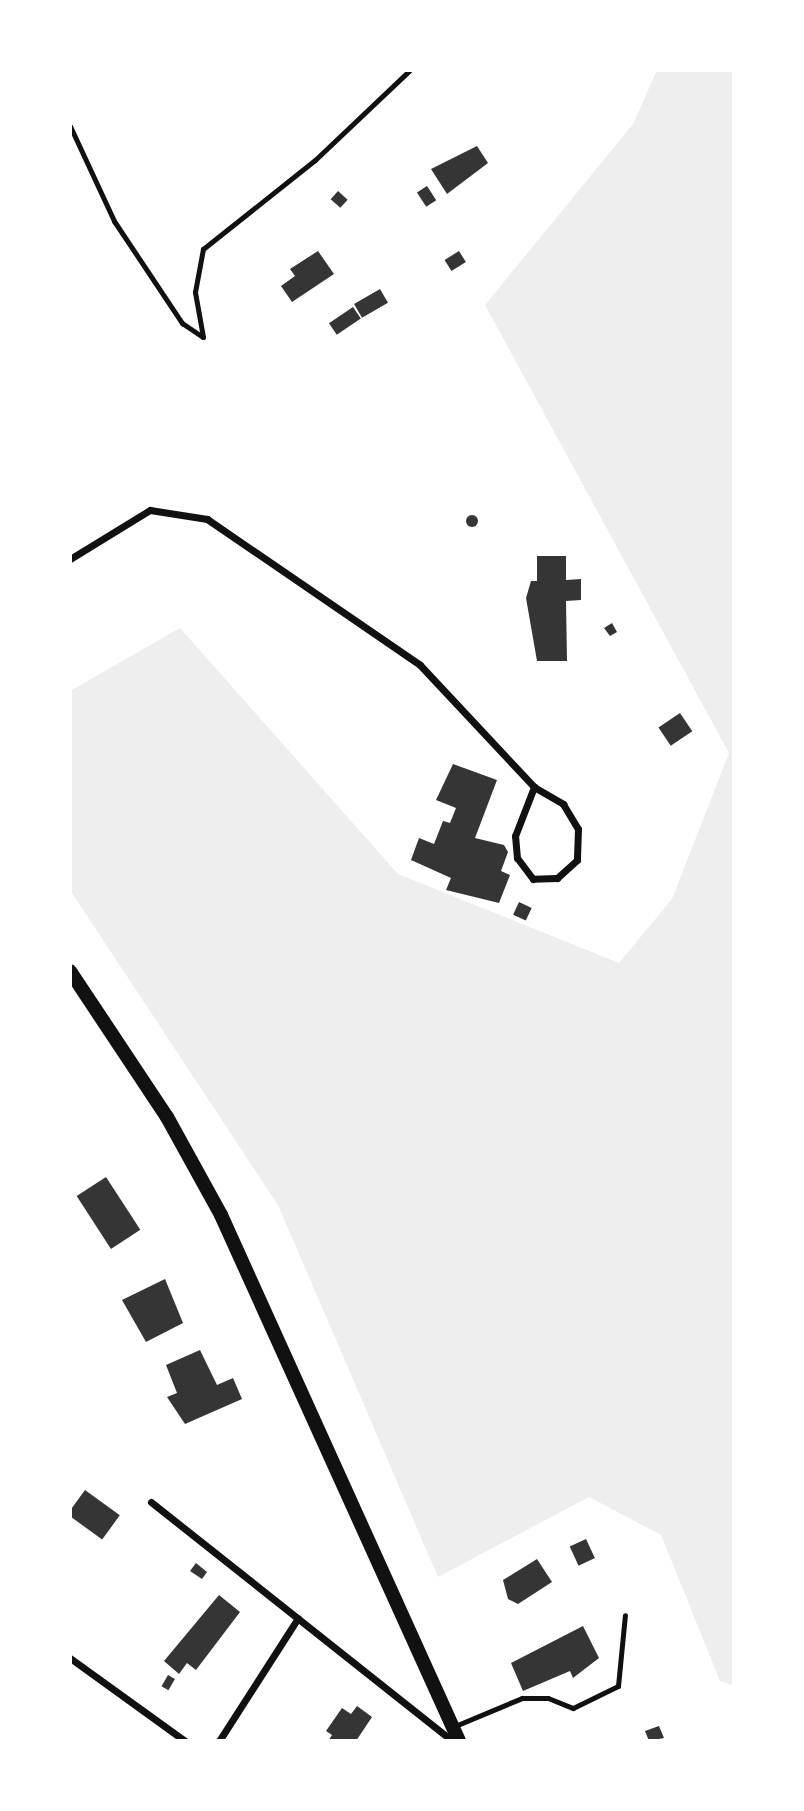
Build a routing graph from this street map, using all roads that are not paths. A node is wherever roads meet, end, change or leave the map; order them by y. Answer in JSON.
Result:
{"nodes":[{"id":1,"x":410,"y":70,"type":"edge"},
{"id":2,"x":70,"y":126,"type":"edge"},
{"id":3,"x":70,"y":559,"type":"edge"},
{"id":4,"x":534,"y":786,"type":"junction"},
{"id":5,"x":70,"y":971,"type":"edge"},
{"id":6,"x":151,"y":1502,"type":"dead end"},
{"id":7,"x":625,"y":1615,"type":"dead end"},
{"id":8,"x":298,"y":1618,"type":"junction"},
{"id":9,"x":70,"y":1658,"type":"edge"},
{"id":10,"x":455,"y":1736,"type":"edge"},
{"id":11,"x":185,"y":1741,"type":"edge"},
{"id":12,"x":219,"y":1741,"type":"edge"}],
"edges":[{"from":1,"to":2,"type":"lane"},
{"from":3,"to":4,"type":"street"},
{"from":4,"to":4,"type":"street"},
{"from":5,"to":10,"type":"main road"},
{"from":6,"to":8,"type":"street"},
{"from":7,"to":10,"type":"lane"},
{"from":8,"to":10,"type":"street"},
{"from":8,"to":12,"type":"street"},
{"from":9,"to":11,"type":"street"}]}
